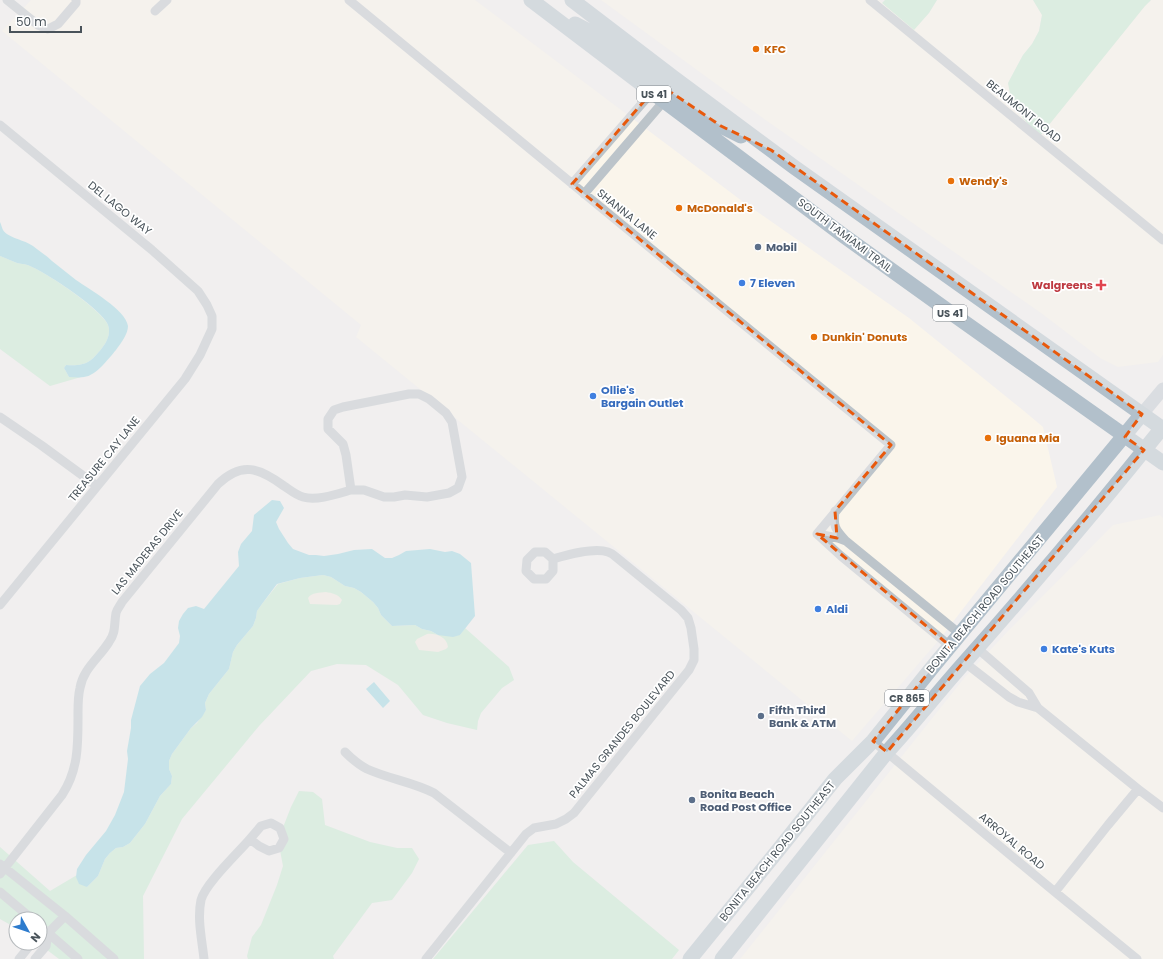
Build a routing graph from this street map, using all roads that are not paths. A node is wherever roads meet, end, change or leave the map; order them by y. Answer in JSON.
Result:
{"nodes":[{"id":1,"x":7,"y":0,"type":"edge"},
{"id":2,"x":76,"y":0,"type":"edge"},
{"id":3,"x":167,"y":0,"type":"edge"},
{"id":4,"x":349,"y":0,"type":"edge"},
{"id":5,"x":572,"y":0,"type":"edge"},
{"id":6,"x":870,"y":0,"type":"edge"},
{"id":7,"x":536,"y":3,"type":"edge"},
{"id":8,"x":154,"y":11,"type":"dead end"},
{"id":9,"x":674,"y":78,"type":"junction"},
{"id":10,"x":658,"y":97,"type":"junction"},
{"id":11,"x":0,"y":125,"type":"edge"},
{"id":12,"x":771,"y":150,"type":"junction"},
{"id":13,"x":572,"y":184,"type":"junction"},
{"id":14,"x":584,"y":194,"type":"junction"},
{"id":15,"x":1163,"y":240,"type":"edge"},
{"id":16,"x":212,"y":320,"type":"joint"},
{"id":17,"x":1163,"y":389,"type":"edge"},
{"id":18,"x":1142,"y":414,"type":"junction"},
{"id":19,"x":0,"y":417,"type":"edge"},
{"id":20,"x":1163,"y":428,"type":"edge"},
{"id":21,"x":1124,"y":437,"type":"junction"},
{"id":22,"x":1144,"y":450,"type":"junction"},
{"id":23,"x":1163,"y":463,"type":"edge"},
{"id":24,"x":97,"y":486,"type":"junction"},
{"id":25,"x":351,"y":490,"type":"junction"},
{"id":26,"x":835,"y":512,"type":"junction"},
{"id":27,"x":817,"y":534,"type":"junction"},
{"id":28,"x":846,"y":541,"type":"junction"},
{"id":29,"x":553,"y":559,"type":"dead end"},
{"id":30,"x":0,"y":604,"type":"edge"},
{"id":31,"x":960,"y":634,"type":"junction"},
{"id":32,"x":950,"y":646,"type":"junction"},
{"id":33,"x":978,"y":648,"type":"junction"},
{"id":34,"x":964,"y":662,"type":"junction"},
{"id":35,"x":1038,"y":708,"type":"junction"},
{"id":36,"x":873,"y":741,"type":"junction"},
{"id":37,"x":345,"y":752,"type":"dead end"},
{"id":38,"x":887,"y":752,"type":"junction"},
{"id":39,"x":1138,"y":789,"type":"junction"},
{"id":40,"x":1163,"y":808,"type":"edge"},
{"id":41,"x":250,"y":839,"type":"dead end"},
{"id":42,"x":511,"y":853,"type":"junction"},
{"id":43,"x":2,"y":868,"type":"edge"},
{"id":44,"x":0,"y":892,"type":"edge"},
{"id":45,"x":1054,"y":892,"type":"junction"},
{"id":46,"x":23,"y":911,"type":"edge"},
{"id":47,"x":65,"y":916,"type":"junction"},
{"id":48,"x":48,"y":931,"type":"edge"},
{"id":49,"x":48,"y":938,"type":"edge"},
{"id":50,"x":26,"y":951,"type":"edge"},
{"id":51,"x":42,"y":951,"type":"edge"},
{"id":52,"x":19,"y":959,"type":"edge"},
{"id":53,"x":35,"y":959,"type":"edge"},
{"id":54,"x":78,"y":959,"type":"edge"},
{"id":55,"x":114,"y":959,"type":"edge"},
{"id":56,"x":204,"y":959,"type":"edge"},
{"id":57,"x":426,"y":959,"type":"edge"},
{"id":58,"x":690,"y":959,"type":"edge"},
{"id":59,"x":722,"y":959,"type":"edge"},
{"id":60,"x":1137,"y":959,"type":"edge"}],
"edges":[{"from":1,"to":2,"type":"street"},
{"from":3,"to":8,"type":"street"},
{"from":4,"to":13,"type":"street","name":"SHANNA LANE"},
{"from":5,"to":9,"type":"main road","number":"US 41"},
{"from":6,"to":15,"type":"street","name":"BEAUMONT ROAD"},
{"from":7,"to":9,"type":"main road"},
{"from":7,"to":10,"type":"main road","name":"SOUTH TAMIAMI TRAIL","number":"US 41"},
{"from":9,"to":12,"type":"main road","number":"US 41"},
{"from":10,"to":12,"type":"main road"},
{"from":10,"to":13,"type":"street"},
{"from":10,"to":14,"type":"street"},
{"from":10,"to":21,"type":"main road","name":"SOUTH TAMIAMI TRAIL","number":"US 41"},
{"from":11,"to":16,"type":"street","name":"DEL LAGO WAY"},
{"from":12,"to":18,"type":"main road","number":"US 41"},
{"from":13,"to":14,"type":"street","name":"SHANNA LANE"},
{"from":14,"to":26,"type":"street","name":"SHANNA LANE"},
{"from":16,"to":24,"type":"street","name":"TREASURE CAY LANE"},
{"from":17,"to":18,"type":"main road","number":"CR 865"},
{"from":18,"to":20,"type":"main road","number":"US 41"},
{"from":18,"to":21,"type":"main road","name":"BONITA BEACH ROAD SOUTHEAST","number":"CR 865"},
{"from":19,"to":24,"type":"street"},
{"from":20,"to":22,"type":"main road","name":"BONITA BEACH ROAD SOUTHEAST","number":"CR 865"},
{"from":21,"to":22,"type":"main road","name":"SOUTH TAMIAMI TRAIL","number":"US 41"},
{"from":21,"to":31,"type":"main road","name":"BONITA BEACH ROAD SOUTHEAST","number":"CR 865"},
{"from":22,"to":23,"type":"main road","name":"SOUTH TAMIAMI TRAIL","number":"US 41"},
{"from":22,"to":33,"type":"main road","name":"BONITA BEACH ROAD SOUTHEAST","number":"CR 865"},
{"from":24,"to":30,"type":"street","name":"TREASURE CAY LANE"},
{"from":25,"to":25,"type":"street","name":"LAS MADERAS DRIVE"},
{"from":25,"to":43,"type":"street","name":"LAS MADERAS DRIVE"},
{"from":26,"to":27,"type":"street"},
{"from":26,"to":28,"type":"street"},
{"from":27,"to":28,"type":"street"},
{"from":27,"to":32,"type":"street"},
{"from":28,"to":31,"type":"street"},
{"from":29,"to":42,"type":"street","name":"PALMAS GRANDES BOULEVARD"},
{"from":31,"to":32,"type":"main road","name":"BONITA BEACH ROAD SOUTHEAST","number":"CR 865"},
{"from":32,"to":36,"type":"main road","name":"BONITA BEACH ROAD SOUTHEAST","number":"CR 865"},
{"from":33,"to":34,"type":"main road","name":"BONITA BEACH ROAD SOUTHEAST","number":"CR 865"},
{"from":33,"to":35,"type":"street"},
{"from":34,"to":35,"type":"street"},
{"from":34,"to":38,"type":"main road","name":"BONITA BEACH ROAD SOUTHEAST","number":"CR 865"},
{"from":35,"to":39,"type":"street"},
{"from":36,"to":38,"type":"street","name":"ARROYAL ROAD"},
{"from":36,"to":58,"type":"main road","name":"BONITA BEACH ROAD SOUTHEAST","number":"CR 865"},
{"from":37,"to":42,"type":"street"},
{"from":38,"to":45,"type":"street","name":"ARROYAL ROAD"},
{"from":38,"to":59,"type":"main road","name":"BONITA BEACH ROAD SOUTHEAST","number":"CR 865"},
{"from":39,"to":40,"type":"street"},
{"from":39,"to":45,"type":"street"},
{"from":41,"to":56,"type":"street"},
{"from":42,"to":57,"type":"street","name":"PALMAS GRANDES BOULEVARD"},
{"from":43,"to":47,"type":"street"},
{"from":44,"to":46,"type":"street"},
{"from":45,"to":60,"type":"street","name":"ARROYAL ROAD"},
{"from":47,"to":48,"type":"street"},
{"from":47,"to":55,"type":"street"},
{"from":49,"to":54,"type":"street"},
{"from":50,"to":52,"type":"street"},
{"from":51,"to":53,"type":"street"}]}
